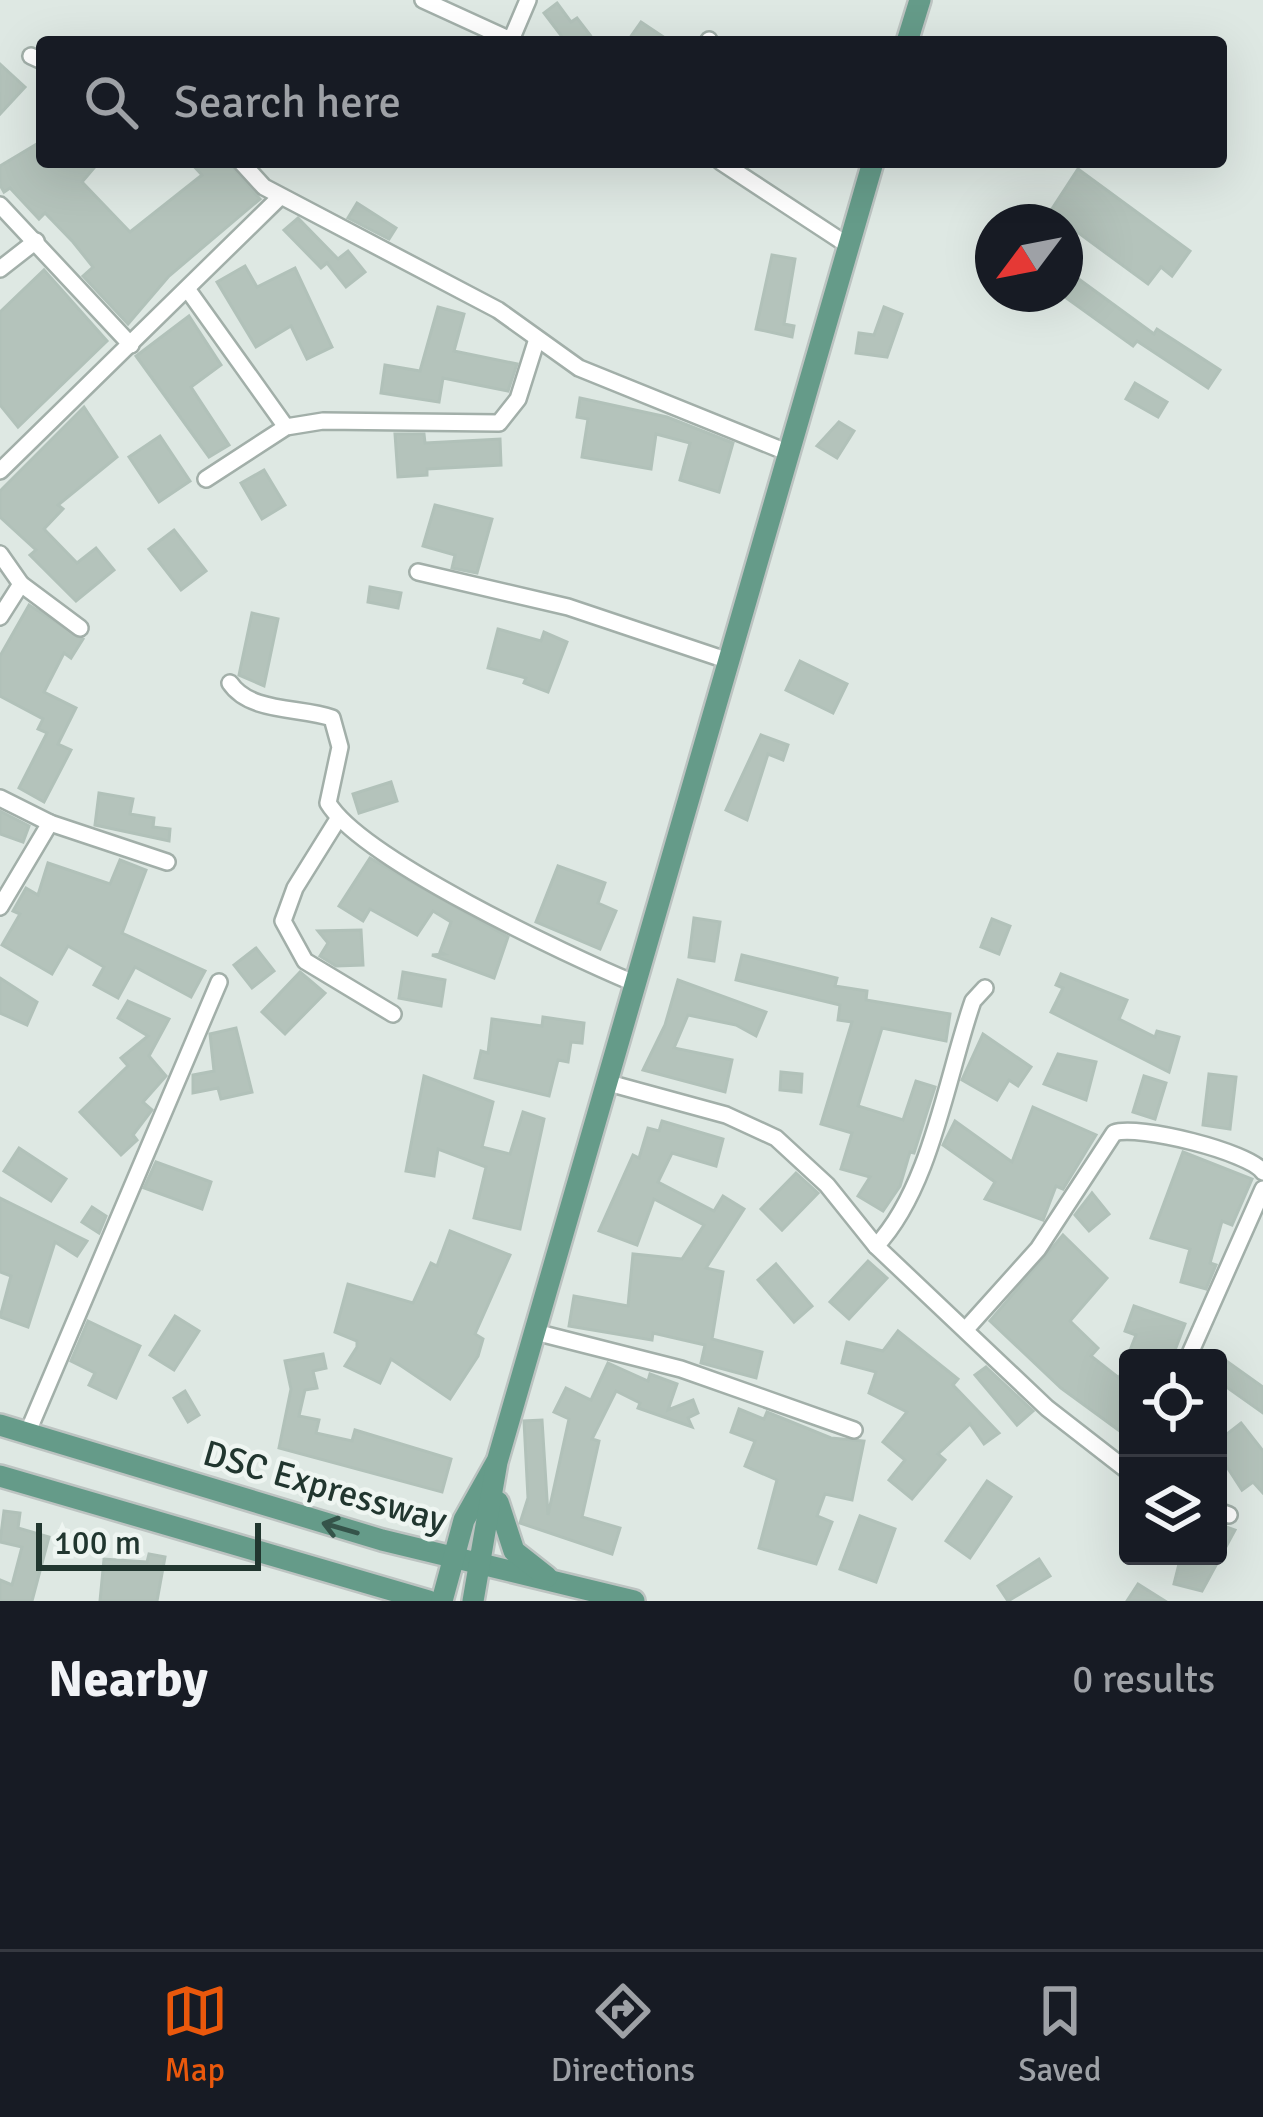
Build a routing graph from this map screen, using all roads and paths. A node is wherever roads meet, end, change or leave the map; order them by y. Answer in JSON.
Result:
{"nodes":[{"id":1,"x":423,"y":0,"type":"edge"},
{"id":2,"x":528,"y":0,"type":"edge"},
{"id":3,"x":920,"y":0,"type":"edge"},
{"id":4,"x":502,"y":36,"type":"edge"},
{"id":5,"x":515,"y":36,"type":"edge"},
{"id":6,"x":909,"y":36,"type":"edge"},
{"id":7,"x":248,"y":168,"type":"edge"},
{"id":8,"x":730,"y":168,"type":"edge"},
{"id":9,"x":871,"y":168,"type":"edge"},
{"id":10,"x":280,"y":197,"type":"junction"},
{"id":11,"x":0,"y":205,"type":"edge"},
{"id":12,"x":36,"y":242,"type":"junction"},
{"id":13,"x":849,"y":246,"type":"junction"},
{"id":14,"x":0,"y":269,"type":"edge"},
{"id":15,"x":188,"y":290,"type":"junction"},
{"id":16,"x":536,"y":342,"type":"junction"},
{"id":17,"x":131,"y":346,"type":"junction"},
{"id":18,"x":286,"y":427,"type":"junction"},
{"id":19,"x":788,"y":453,"type":"junction"},
{"id":20,"x":0,"y":471,"type":"edge"},
{"id":21,"x":206,"y":479,"type":"dead end"},
{"id":22,"x":0,"y":554,"type":"edge"},
{"id":23,"x":418,"y":572,"type":"dead end"},
{"id":24,"x":21,"y":584,"type":"junction"},
{"id":25,"x":0,"y":617,"type":"edge"},
{"id":26,"x":80,"y":628,"type":"dead end"},
{"id":27,"x":726,"y":660,"type":"junction"},
{"id":28,"x":230,"y":683,"type":"dead end"},
{"id":29,"x":0,"y":798,"type":"edge"},
{"id":30,"x":338,"y":818,"type":"junction"},
{"id":31,"x":50,"y":823,"type":"junction"},
{"id":32,"x":167,"y":862,"type":"dead end"},
{"id":33,"x":0,"y":907,"type":"edge"},
{"id":34,"x":219,"y":982,"type":"dead end"},
{"id":35,"x":634,"y":983,"type":"junction"},
{"id":36,"x":985,"y":988,"type":"dead end"},
{"id":37,"x":393,"y":1014,"type":"dead end"},
{"id":38,"x":605,"y":1082,"type":"junction"},
{"id":39,"x":1263,"y":1169,"type":"edge"},
{"id":40,"x":1263,"y":1190,"type":"edge"},
{"id":41,"x":876,"y":1246,"type":"junction"},
{"id":42,"x":967,"y":1328,"type":"junction"},
{"id":43,"x":535,"y":1332,"type":"junction"},
{"id":44,"x":1192,"y":1349,"type":"edge"},
{"id":45,"x":0,"y":1426,"type":"edge"},
{"id":46,"x":854,"y":1430,"type":"dead end"},
{"id":47,"x":27,"y":1433,"type":"junction"},
{"id":48,"x":496,"y":1462,"type":"junction"},
{"id":49,"x":1119,"y":1464,"type":"edge"},
{"id":50,"x":0,"y":1476,"type":"edge"},
{"id":51,"x":496,"y":1488,"type":"junction"},
{"id":52,"x":453,"y":1558,"type":"junction"},
{"id":53,"x":482,"y":1565,"type":"junction"},
{"id":54,"x":362,"y":1582,"type":"junction"},
{"id":55,"x":569,"y":1588,"type":"junction"},
{"id":56,"x":388,"y":1601,"type":"edge"},
{"id":57,"x":429,"y":1601,"type":"edge"},
{"id":58,"x":442,"y":1601,"type":"edge"},
{"id":59,"x":473,"y":1601,"type":"edge"},
{"id":60,"x":634,"y":1601,"type":"edge"}],
"edges":[{"from":1,"to":4,"type":"street"},
{"from":2,"to":5,"type":"street"},
{"from":3,"to":6,"type":"main road"},
{"from":7,"to":10,"type":"street"},
{"from":8,"to":13,"type":"street"},
{"from":9,"to":13,"type":"main road"},
{"from":10,"to":15,"type":"street"},
{"from":10,"to":16,"type":"street"},
{"from":11,"to":12,"type":"street"},
{"from":12,"to":14,"type":"street"},
{"from":12,"to":17,"type":"street"},
{"from":13,"to":19,"type":"main road"},
{"from":15,"to":17,"type":"street"},
{"from":15,"to":18,"type":"street"},
{"from":16,"to":18,"type":"street"},
{"from":16,"to":19,"type":"street"},
{"from":17,"to":20,"type":"street"},
{"from":18,"to":21,"type":"street"},
{"from":19,"to":27,"type":"main road"},
{"from":22,"to":24,"type":"street"},
{"from":23,"to":27,"type":"street"},
{"from":24,"to":25,"type":"street"},
{"from":24,"to":26,"type":"street"},
{"from":27,"to":35,"type":"main road"},
{"from":28,"to":30,"type":"street"},
{"from":29,"to":31,"type":"street"},
{"from":30,"to":35,"type":"street"},
{"from":30,"to":37,"type":"street"},
{"from":31,"to":32,"type":"street"},
{"from":31,"to":33,"type":"street"},
{"from":34,"to":47,"type":"street"},
{"from":35,"to":38,"type":"main road"},
{"from":36,"to":41,"type":"street"},
{"from":38,"to":41,"type":"street"},
{"from":38,"to":43,"type":"main road"},
{"from":39,"to":42,"type":"street"},
{"from":40,"to":44,"type":"street"},
{"from":41,"to":42,"type":"street"},
{"from":42,"to":49,"type":"street"},
{"from":43,"to":46,"type":"street"},
{"from":43,"to":48,"type":"main road"},
{"from":45,"to":47,"type":"main road","name":"DSC Expressway"},
{"from":52,"to":47,"type":"main road","name":"DSC Expressway","one_way":true},
{"from":48,"to":51,"type":"main road"},
{"from":48,"to":52,"type":"main road"},
{"from":50,"to":54,"type":"main road"},
{"from":51,"to":53,"type":"main road"},
{"from":51,"to":55,"type":"main road"},
{"from":52,"to":53,"type":"main road","name":"DSC Expressway"},
{"from":52,"to":58,"type":"main road"},
{"from":53,"to":55,"type":"main road","name":"DSC Expressway"},
{"from":53,"to":59,"type":"main road"},
{"from":54,"to":56,"type":"main road"},
{"from":54,"to":57,"type":"main road"},
{"from":55,"to":60,"type":"main road","name":"DSC Expressway"}]}
